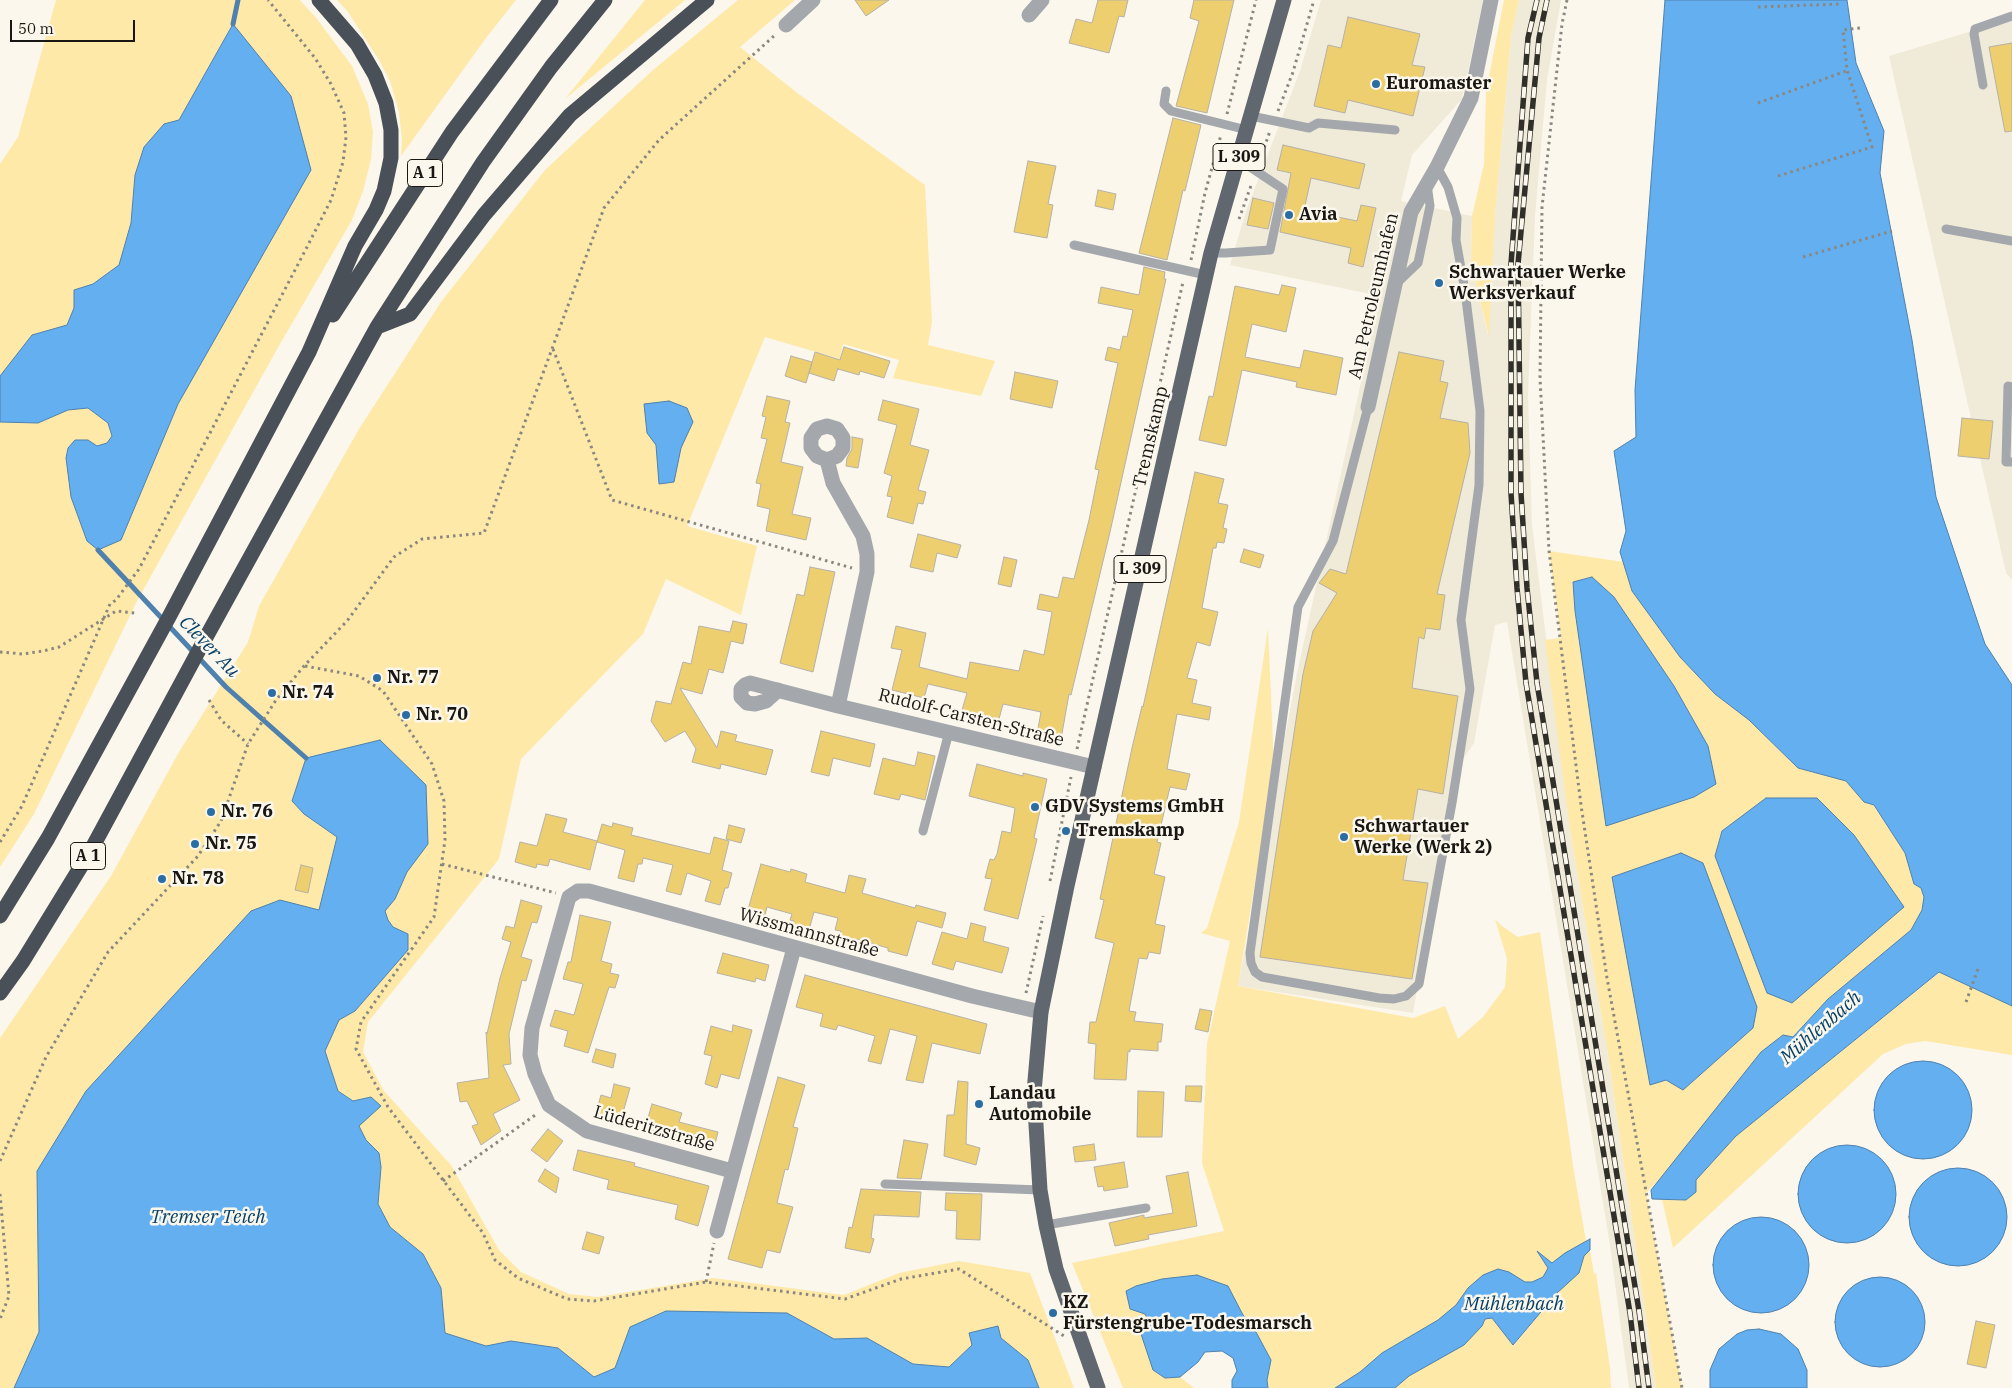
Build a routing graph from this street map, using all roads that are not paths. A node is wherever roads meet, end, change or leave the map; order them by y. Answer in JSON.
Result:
{"nodes":[{"id":1,"x":319,"y":0,"type":"edge"},
{"id":2,"x":551,"y":0,"type":"edge"},
{"id":3,"x":605,"y":0,"type":"edge"},
{"id":4,"x":707,"y":0,"type":"edge"},
{"id":5,"x":813,"y":0,"type":"edge"},
{"id":6,"x":1042,"y":0,"type":"edge"},
{"id":7,"x":1284,"y":0,"type":"edge"},
{"id":8,"x":1491,"y":0,"type":"edge"},
{"id":9,"x":1029,"y":15,"type":"dead end"},
{"id":10,"x":2012,"y":16,"type":"edge"},
{"id":11,"x":786,"y":25,"type":"road end"},
{"id":12,"x":1982,"y":85,"type":"dead end"},
{"id":13,"x":1166,"y":91,"type":"dead end"},
{"id":14,"x":1249,"y":123,"type":"junction"},
{"id":15,"x":1395,"y":130,"type":"dead end"},
{"id":16,"x":1238,"y":160,"type":"junction"},
{"id":17,"x":1437,"y":167,"type":"junction"},
{"id":18,"x":1946,"y":229,"type":"dead end"},
{"id":19,"x":2012,"y":241,"type":"edge"},
{"id":20,"x":1074,"y":245,"type":"dead end"},
{"id":21,"x":1211,"y":253,"type":"junction"},
{"id":22,"x":1206,"y":275,"type":"junction"},
{"id":23,"x":377,"y":327,"type":"junction"},
{"id":24,"x":309,"y":352,"type":"junction"},
{"id":25,"x":2012,"y":387,"type":"edge"},
{"id":26,"x":1368,"y":409,"type":"joint"},
{"id":27,"x":827,"y":460,"type":"dead end"},
{"id":28,"x":2012,"y":462,"type":"edge"},
{"id":29,"x":778,"y":690,"type":"dead end"},
{"id":30,"x":838,"y":706,"type":"junction"},
{"id":31,"x":949,"y":732,"type":"junction"},
{"id":32,"x":1094,"y":767,"type":"junction"},
{"id":33,"x":923,"y":831,"type":"dead end"},
{"id":34,"x":0,"y":916,"type":"edge"},
{"id":35,"x":794,"y":948,"type":"junction"},
{"id":36,"x":0,"y":993,"type":"edge"},
{"id":37,"x":1041,"y":1012,"type":"junction"},
{"id":38,"x":549,"y":1105,"type":"joint"},
{"id":39,"x":732,"y":1171,"type":"junction"},
{"id":40,"x":885,"y":1184,"type":"dead end"},
{"id":41,"x":1040,"y":1190,"type":"junction"},
{"id":42,"x":1146,"y":1208,"type":"dead end"},
{"id":43,"x":1046,"y":1226,"type":"junction"},
{"id":44,"x":717,"y":1231,"type":"road end"},
{"id":45,"x":1098,"y":1388,"type":"edge"}],
"edges":[{"from":1,"to":24,"type":"highway"},
{"from":2,"to":24,"type":"highway","number":"A 1"},
{"from":3,"to":23,"type":"highway","number":"A 1"},
{"from":4,"to":23,"type":"highway"},
{"from":5,"to":11,"type":"street"},
{"from":6,"to":9,"type":"street"},
{"from":7,"to":14,"type":"main road","name":"Tremskamp","number":"L 309"},
{"from":8,"to":17,"type":"street","name":"Am Petroleumhafen"},
{"from":10,"to":12,"type":"lane"},
{"from":13,"to":14,"type":"lane"},
{"from":14,"to":15,"type":"lane"},
{"from":14,"to":16,"type":"main road","name":"Tremskamp","number":"L 309"},
{"from":16,"to":21,"type":"main road","name":"Tremskamp","number":"L 309"},
{"from":16,"to":21,"type":"lane"},
{"from":17,"to":26,"type":"street","name":"Am Petroleumhafen"},
{"from":17,"to":26,"type":"lane"},
{"from":18,"to":19,"type":"lane"},
{"from":20,"to":22,"type":"lane"},
{"from":21,"to":22,"type":"main road","name":"Tremskamp","number":"L 309"},
{"from":22,"to":32,"type":"main road","name":"Tremskamp","number":"L 309"},
{"from":23,"to":36,"type":"highway","number":"A 1"},
{"from":24,"to":34,"type":"highway","number":"A 1"},
{"from":25,"to":28,"type":"lane"},
{"from":27,"to":30,"type":"street"},
{"from":29,"to":30,"type":"street","name":"Rudolf-Carsten-Straße"},
{"from":30,"to":31,"type":"street","name":"Rudolf-Carsten-Straße"},
{"from":31,"to":32,"type":"street","name":"Rudolf-Carsten-Straße"},
{"from":31,"to":33,"type":"lane"},
{"from":32,"to":37,"type":"main road","name":"Tremskamp","number":"L 309"},
{"from":35,"to":37,"type":"street","name":"Wissmannstraße"},
{"from":35,"to":38,"type":"street","name":"Wissmannstraße"},
{"from":35,"to":39,"type":"street"},
{"from":37,"to":41,"type":"main road","number":"L 309"},
{"from":38,"to":39,"type":"street","name":"Lüderitzstraße"},
{"from":39,"to":44,"type":"street"},
{"from":40,"to":41,"type":"lane"},
{"from":41,"to":43,"type":"main road","number":"L 309"},
{"from":42,"to":43,"type":"lane"},
{"from":43,"to":45,"type":"main road","number":"L 309"}]}
